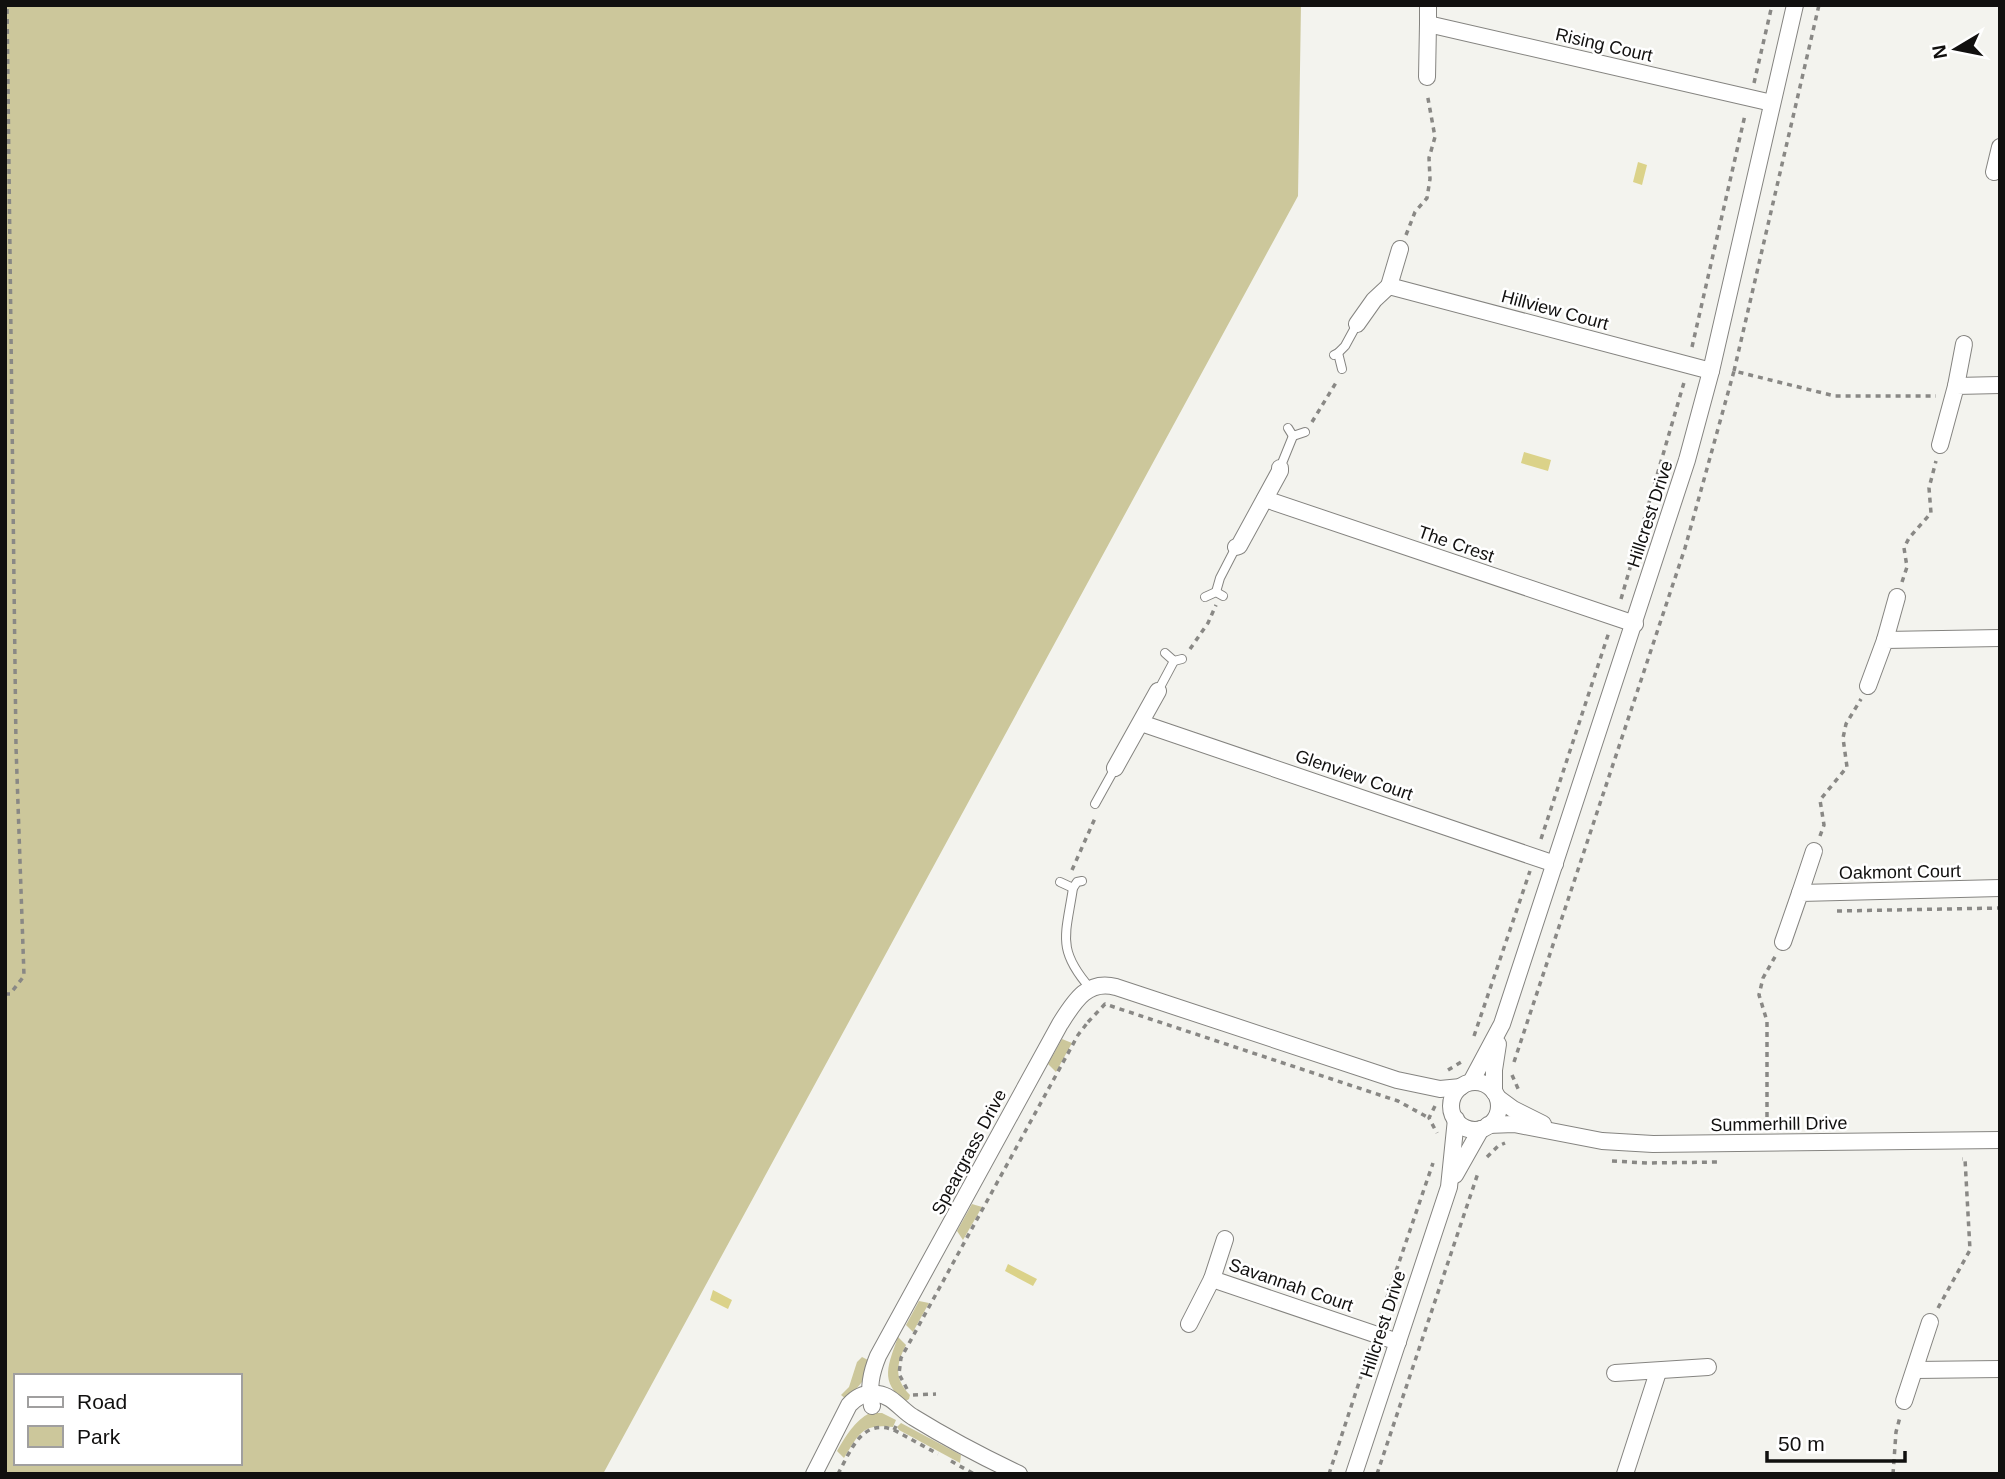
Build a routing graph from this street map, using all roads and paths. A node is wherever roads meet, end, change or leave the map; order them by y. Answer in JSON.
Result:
{"nodes":[{"id":1,"x":7,"y":5,"type":"edge"},
{"id":2,"x":1428,"y":5,"type":"edge"},
{"id":3,"x":1772,"y":5,"type":"edge"},
{"id":4,"x":1795,"y":5,"type":"edge"},
{"id":5,"x":1819,"y":5,"type":"edge"},
{"id":6,"x":1428,"y":24,"type":"junction"},
{"id":7,"x":1427,"y":77,"type":"joint"},
{"id":8,"x":1750,"y":98,"type":"junction"},
{"id":9,"x":1772,"y":103,"type":"junction"},
{"id":10,"x":1733,"y":112,"type":"dead end"},
{"id":11,"x":1746,"y":115,"type":"junction"},
{"id":12,"x":2000,"y":147,"type":"edge"},
{"id":13,"x":1994,"y":172,"type":"dead end"},
{"id":14,"x":1400,"y":249,"type":"joint"},
{"id":15,"x":1389,"y":286,"type":"junction"},
{"id":16,"x":1357,"y":324,"type":"joint"},
{"id":17,"x":1680,"y":344,"type":"dead end"},
{"id":18,"x":1964,"y":344,"type":"dead end"},
{"id":19,"x":1692,"y":347,"type":"junction"},
{"id":20,"x":1688,"y":365,"type":"junction"},
{"id":21,"x":1342,"y":369,"type":"joint"},
{"id":22,"x":1711,"y":371,"type":"junction"},
{"id":23,"x":1734,"y":371,"type":"junction"},
{"id":24,"x":2000,"y":385,"type":"edge"},
{"id":25,"x":1955,"y":391,"type":"junction"},
{"id":26,"x":1288,"y":428,"type":"dead end"},
{"id":27,"x":1305,"y":432,"type":"joint"},
{"id":28,"x":1293,"y":436,"type":"junction"},
{"id":29,"x":1940,"y":446,"type":"joint"},
{"id":30,"x":1280,"y":468,"type":"joint"},
{"id":31,"x":1265,"y":499,"type":"junction"},
{"id":32,"x":1236,"y":547,"type":"joint"},
{"id":33,"x":1220,"y":594,"type":"junction"},
{"id":34,"x":1205,"y":597,"type":"dead end"},
{"id":35,"x":1611,"y":597,"type":"dead end"},
{"id":36,"x":1898,"y":597,"type":"joint"},
{"id":37,"x":1621,"y":598,"type":"junction"},
{"id":38,"x":1614,"y":617,"type":"junction"},
{"id":39,"x":1635,"y":624,"type":"junction"},
{"id":40,"x":2000,"y":638,"type":"edge"},
{"id":41,"x":1885,"y":640,"type":"junction"},
{"id":42,"x":1165,"y":653,"type":"dead end"},
{"id":43,"x":1178,"y":660,"type":"junction"},
{"id":44,"x":1868,"y":686,"type":"joint"},
{"id":45,"x":1158,"y":691,"type":"joint"},
{"id":46,"x":1141,"y":723,"type":"junction"},
{"id":47,"x":1115,"y":768,"type":"joint"},
{"id":48,"x":1093,"y":805,"type":"joint"},
{"id":49,"x":1814,"y":851,"type":"joint"},
{"id":50,"x":1535,"y":856,"type":"junction"},
{"id":51,"x":1555,"y":864,"type":"junction"},
{"id":52,"x":1082,"y":881,"type":"dead end"},
{"id":53,"x":1067,"y":885,"type":"junction"},
{"id":54,"x":2000,"y":888,"type":"edge"},
{"id":55,"x":1800,"y":893,"type":"junction"},
{"id":56,"x":2000,"y":908,"type":"edge"},
{"id":57,"x":1828,"y":911,"type":"dead end"},
{"id":58,"x":1783,"y":942,"type":"joint"},
{"id":59,"x":1090,"y":988,"type":"junction"},
{"id":60,"x":5,"y":994,"type":"edge"},
{"id":61,"x":1071,"y":1006,"type":"junction"},
{"id":62,"x":1088,"y":1022,"type":"junction"},
{"id":63,"x":1472,"y":1042,"type":"dead end"},
{"id":64,"x":1468,"y":1051,"type":"dead end"},
{"id":65,"x":1464,"y":1060,"type":"junction"},
{"id":66,"x":1487,"y":1070,"type":"junction"},
{"id":67,"x":1512,"y":1074,"type":"junction"},
{"id":68,"x":1466,"y":1085,"type":"junction"},
{"id":69,"x":1440,"y":1095,"type":"junction"},
{"id":70,"x":1496,"y":1095,"type":"junction"},
{"id":71,"x":1454,"y":1115,"type":"junction"},
{"id":72,"x":1511,"y":1117,"type":"junction"},
{"id":73,"x":1430,"y":1118,"type":"junction"},
{"id":74,"x":1485,"y":1127,"type":"junction"},
{"id":75,"x":1454,"y":1140,"type":"junction"},
{"id":76,"x":2000,"y":1140,"type":"edge"},
{"id":77,"x":1751,"y":1143,"type":"junction"},
{"id":78,"x":1470,"y":1147,"type":"junction"},
{"id":79,"x":1435,"y":1156,"type":"dead end"},
{"id":80,"x":1487,"y":1156,"type":"junction"},
{"id":81,"x":1954,"y":1159,"type":"dead end"},
{"id":82,"x":1606,"y":1160,"type":"dead end"},
{"id":83,"x":1726,"y":1162,"type":"dead end"},
{"id":84,"x":1483,"y":1163,"type":"dead end"},
{"id":85,"x":1479,"y":1169,"type":"dead end"},
{"id":86,"x":1448,"y":1187,"type":"junction"},
{"id":87,"x":1225,"y":1239,"type":"dead end"},
{"id":88,"x":1212,"y":1279,"type":"junction"},
{"id":89,"x":1930,"y":1322,"type":"joint"},
{"id":90,"x":1189,"y":1324,"type":"dead end"},
{"id":91,"x":1375,"y":1334,"type":"junction"},
{"id":92,"x":1398,"y":1342,"type":"junction"},
{"id":93,"x":1708,"y":1367,"type":"dead end"},
{"id":94,"x":2000,"y":1369,"type":"edge"},
{"id":95,"x":1915,"y":1370,"type":"junction"},
{"id":96,"x":1658,"y":1372,"type":"junction"},
{"id":97,"x":1615,"y":1373,"type":"dead end"},
{"id":98,"x":936,"y":1394,"type":"dead end"},
{"id":99,"x":913,"y":1395,"type":"junction"},
{"id":100,"x":873,"y":1398,"type":"junction"},
{"id":101,"x":1904,"y":1401,"type":"joint"},
{"id":102,"x":906,"y":1413,"type":"junction"},
{"id":103,"x":814,"y":1474,"type":"edge"},
{"id":104,"x":838,"y":1474,"type":"edge"},
{"id":105,"x":1019,"y":1474,"type":"edge"},
{"id":106,"x":1329,"y":1474,"type":"edge"},
{"id":107,"x":1354,"y":1474,"type":"edge"},
{"id":108,"x":1377,"y":1474,"type":"edge"},
{"id":109,"x":1625,"y":1474,"type":"edge"},
{"id":110,"x":1893,"y":1474,"type":"edge"}],
"edges":[{"from":1,"to":60,"type":"path"},
{"from":2,"to":6,"type":"street"},
{"from":3,"to":8,"type":"path"},
{"from":4,"to":9,"type":"street","name":"Hillcrest Drive"},
{"from":5,"to":23,"type":"path"},
{"from":6,"to":7,"type":"street"},
{"from":6,"to":8,"type":"street","name":"Rising Court"},
{"from":7,"to":14,"type":"path"},
{"from":8,"to":9,"type":"street","name":"Rising Court"},
{"from":8,"to":11,"type":"path"},
{"from":9,"to":22,"type":"street","name":"Hillcrest Drive"},
{"from":10,"to":11,"type":"path"},
{"from":11,"to":19,"type":"path"},
{"from":12,"to":13,"type":"street"},
{"from":14,"to":15,"type":"street"},
{"from":15,"to":16,"type":"street"},
{"from":15,"to":20,"type":"street","name":"Hillview Court"},
{"from":16,"to":21,"type":"lane"},
{"from":17,"to":19,"type":"path"},
{"from":18,"to":25,"type":"street"},
{"from":19,"to":20,"type":"path"},
{"from":20,"to":22,"type":"street","name":"Hillview Court"},
{"from":20,"to":37,"type":"path"},
{"from":21,"to":27,"type":"path"},
{"from":22,"to":39,"type":"street","name":"Hillcrest Drive"},
{"from":23,"to":25,"type":"path"},
{"from":23,"to":67,"type":"path"},
{"from":24,"to":25,"type":"street"},
{"from":25,"to":29,"type":"street"},
{"from":26,"to":28,"type":"lane"},
{"from":27,"to":28,"type":"lane"},
{"from":28,"to":30,"type":"lane"},
{"from":29,"to":36,"type":"path"},
{"from":30,"to":31,"type":"street"},
{"from":31,"to":32,"type":"street"},
{"from":31,"to":38,"type":"street","name":"The Crest"},
{"from":32,"to":33,"type":"lane"},
{"from":33,"to":34,"type":"lane"},
{"from":33,"to":43,"type":"path"},
{"from":35,"to":37,"type":"path"},
{"from":36,"to":41,"type":"street"},
{"from":37,"to":38,"type":"path"},
{"from":38,"to":39,"type":"street","name":"The Crest"},
{"from":38,"to":50,"type":"path"},
{"from":39,"to":51,"type":"street","name":"Hillcrest Drive"},
{"from":40,"to":41,"type":"street"},
{"from":41,"to":44,"type":"street"},
{"from":42,"to":43,"type":"lane"},
{"from":43,"to":45,"type":"lane"},
{"from":44,"to":49,"type":"path"},
{"from":45,"to":46,"type":"street"},
{"from":46,"to":47,"type":"street"},
{"from":46,"to":50,"type":"street","name":"Glenview Court"},
{"from":47,"to":48,"type":"lane"},
{"from":48,"to":53,"type":"path"},
{"from":49,"to":55,"type":"street"},
{"from":50,"to":51,"type":"street","name":"Glenview Court"},
{"from":50,"to":63,"type":"path"},
{"from":51,"to":66,"type":"street","name":"Hillcrest Drive"},
{"from":52,"to":53,"type":"lane"},
{"from":53,"to":59,"type":"lane"},
{"from":54,"to":55,"type":"street","name":"Oakmont Court"},
{"from":55,"to":58,"type":"street"},
{"from":56,"to":57,"type":"path"},
{"from":58,"to":77,"type":"path"},
{"from":59,"to":61,"type":"street","name":"Speargrass Drive"},
{"from":59,"to":69,"type":"street"},
{"from":61,"to":62,"type":"path"},
{"from":61,"to":100,"type":"street","name":"Speargrass Drive"},
{"from":62,"to":73,"type":"path"},
{"from":62,"to":99,"type":"path"},
{"from":64,"to":65,"type":"path"},
{"from":65,"to":66,"type":"path"},
{"from":65,"to":69,"type":"path"},
{"from":66,"to":67,"type":"path"},
{"from":66,"to":68,"type":"street","name":"Hillcrest Drive"},
{"from":66,"to":70,"type":"street","name":"Hillcrest Drive"},
{"from":67,"to":72,"type":"path"},
{"from":68,"to":69,"type":"street"},
{"from":68,"to":70,"type":"street"},
{"from":68,"to":71,"type":"street"},
{"from":69,"to":71,"type":"street"},
{"from":69,"to":73,"type":"path"},
{"from":70,"to":72,"type":"street","name":"Summerhill Drive"},
{"from":70,"to":74,"type":"street"},
{"from":71,"to":74,"type":"street"},
{"from":71,"to":75,"type":"street","name":"Hillcrest Drive"},
{"from":72,"to":74,"type":"street","name":"Summerhill Drive"},
{"from":72,"to":77,"type":"street","name":"Summerhill Drive"},
{"from":72,"to":80,"type":"path"},
{"from":73,"to":75,"type":"path"},
{"from":74,"to":78,"type":"street","name":"Hillcrest Drive"},
{"from":75,"to":86,"type":"street","name":"Hillcrest Drive"},
{"from":76,"to":77,"type":"street","name":"Summerhill Drive"},
{"from":78,"to":80,"type":"path"},
{"from":78,"to":86,"type":"street","name":"Hillcrest Drive"},
{"from":79,"to":91,"type":"path"},
{"from":80,"to":84,"type":"path"},
{"from":81,"to":89,"type":"path"},
{"from":82,"to":83,"type":"path"},
{"from":85,"to":108,"type":"path"},
{"from":86,"to":92,"type":"street","name":"Hillcrest Drive"},
{"from":87,"to":88,"type":"street","name":"Savannah Court"},
{"from":88,"to":90,"type":"street","name":"Savannah Court"},
{"from":88,"to":91,"type":"street","name":"Savannah Court"},
{"from":89,"to":95,"type":"street"},
{"from":91,"to":92,"type":"street","name":"Savannah Court"},
{"from":91,"to":106,"type":"path"},
{"from":92,"to":107,"type":"street","name":"Hillcrest Drive"},
{"from":93,"to":96,"type":"street"},
{"from":94,"to":95,"type":"street"},
{"from":95,"to":101,"type":"street"},
{"from":96,"to":97,"type":"street"},
{"from":96,"to":109,"type":"street"},
{"from":98,"to":99,"type":"path"},
{"from":99,"to":102,"type":"path"},
{"from":100,"to":102,"type":"street"},
{"from":100,"to":103,"type":"street"},
{"from":101,"to":110,"type":"path"},
{"from":102,"to":104,"type":"path"},
{"from":102,"to":105,"type":"street"}]}
